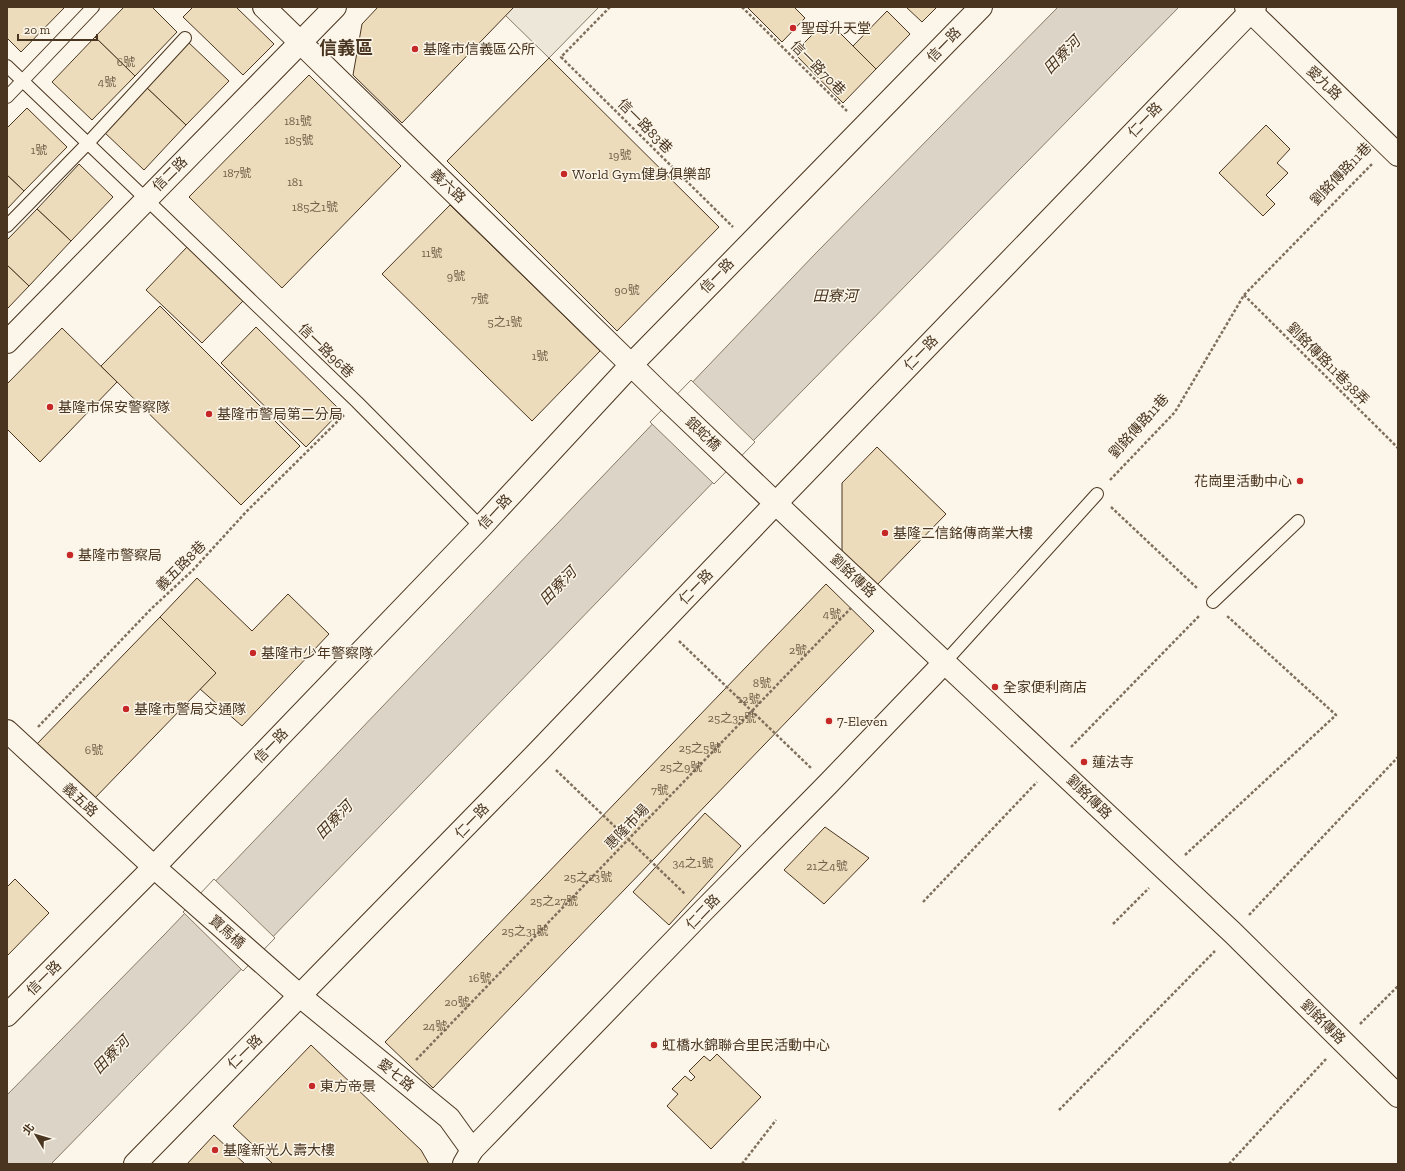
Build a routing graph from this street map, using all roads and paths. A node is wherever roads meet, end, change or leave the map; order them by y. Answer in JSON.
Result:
{"nodes":[{"id":1,"x":93,"y":7,"type":"edge"},
{"id":2,"x":264,"y":7,"type":"edge"},
{"id":3,"x":335,"y":7,"type":"edge"},
{"id":4,"x":610,"y":7,"type":"edge"},
{"id":5,"x":742,"y":7,"type":"edge"},
{"id":6,"x":981,"y":7,"type":"edge"},
{"id":7,"x":1250,"y":8,"type":"edge"},
{"id":8,"x":185,"y":38,"type":"dead end"},
{"id":9,"x":300,"y":42,"type":"junction"},
{"id":10,"x":7,"y":66,"type":"edge"},
{"id":11,"x":23,"y":81,"type":"junction"},
{"id":12,"x":7,"y":97,"type":"edge"},
{"id":13,"x":864,"y":127,"type":"junction"},
{"id":14,"x":88,"y":143,"type":"junction"},
{"id":15,"x":1393,"y":151,"type":"edge"},
{"id":16,"x":146,"y":198,"type":"junction"},
{"id":17,"x":7,"y":226,"type":"edge"},
{"id":18,"x":749,"y":243,"type":"junction"},
{"id":19,"x":1244,"y":295,"type":"junction"},
{"id":20,"x":7,"y":342,"type":"edge"},
{"id":21,"x":631,"y":365,"type":"junction"},
{"id":22,"x":357,"y":402,"type":"junction"},
{"id":23,"x":1398,"y":448,"type":"edge"},
{"id":24,"x":1097,"y":494,"type":"junction"},
{"id":25,"x":776,"y":504,"type":"junction"},
{"id":26,"x":1298,"y":521,"type":"dead end"},
{"id":27,"x":481,"y":527,"type":"junction"},
{"id":28,"x":868,"y":591,"type":"junction"},
{"id":29,"x":1213,"y":602,"type":"junction"},
{"id":30,"x":661,"y":624,"type":"junction"},
{"id":31,"x":945,"y":662,"type":"junction"},
{"id":32,"x":752,"y":711,"type":"junction"},
{"id":33,"x":14,"y":738,"type":"edge"},
{"id":34,"x":538,"y":752,"type":"junction"},
{"id":35,"x":1054,"y":764,"type":"junction"},
{"id":36,"x":828,"y":784,"type":"junction"},
{"id":37,"x":628,"y":840,"type":"junction"},
{"id":38,"x":154,"y":867,"type":"junction"},
{"id":39,"x":1167,"y":871,"type":"junction"},
{"id":40,"x":923,"y":902,"type":"dead end"},
{"id":41,"x":703,"y":911,"type":"junction"},
{"id":42,"x":1113,"y":924,"type":"dead end"},
{"id":43,"x":1398,"y":986,"type":"edge"},
{"id":44,"x":300,"y":996,"type":"junction"},
{"id":45,"x":7,"y":1015,"type":"edge"},
{"id":46,"x":1343,"y":1041,"type":"junction"},
{"id":47,"x":400,"y":1077,"type":"junction"},
{"id":48,"x":1398,"y":1096,"type":"edge"},
{"id":49,"x":776,"y":1120,"type":"dead end"},
{"id":50,"x":472,"y":1159,"type":"edge"},
{"id":51,"x":134,"y":1164,"type":"edge"},
{"id":52,"x":742,"y":1164,"type":"edge"},
{"id":53,"x":1229,"y":1164,"type":"edge"}],
"edges":[{"from":1,"to":11,"type":"lane"},
{"from":2,"to":9,"type":"street","name":"義六路"},
{"from":3,"to":9,"type":"street","name":"信二路"},
{"from":4,"to":18,"type":"path","name":"信一路83巷"},
{"from":5,"to":13,"type":"path","name":"信一路70巷"},
{"from":6,"to":13,"type":"street","name":"信一路"},
{"from":7,"to":15,"type":"street","name":"愛九路"},
{"from":7,"to":25,"type":"street","name":"仁一路"},
{"from":8,"to":14,"type":"lane"},
{"from":9,"to":16,"type":"street","name":"信二路"},
{"from":9,"to":21,"type":"street","name":"義六路"},
{"from":10,"to":11,"type":"lane","name":"信一路96巷"},
{"from":11,"to":12,"type":"lane"},
{"from":11,"to":14,"type":"lane","name":"信一路96巷"},
{"from":13,"to":18,"type":"street","name":"信一路"},
{"from":14,"to":16,"type":"lane","name":"信一路96巷"},
{"from":14,"to":17,"type":"lane"},
{"from":15,"to":19,"type":"path","name":"劉銘傳路11巷"},
{"from":16,"to":20,"type":"street","name":"信二路"},
{"from":16,"to":22,"type":"lane","name":"信一路96巷"},
{"from":18,"to":21,"type":"street","name":"信一路"},
{"from":19,"to":23,"type":"path","name":"劉銘傳路11巷38弄"},
{"from":19,"to":24,"type":"path","name":"劉銘傳路11巷"},
{"from":21,"to":25,"type":"street","name":"銀蛇橋"},
{"from":21,"to":27,"type":"street","name":"信一路"},
{"from":22,"to":27,"type":"lane","name":"信一路96巷"},
{"from":22,"to":33,"type":"path","name":"義五路8巷"},
{"from":24,"to":29,"type":"path"},
{"from":24,"to":31,"type":"lane"},
{"from":25,"to":28,"type":"street","name":"劉銘傳路"},
{"from":25,"to":30,"type":"street","name":"仁一路"},
{"from":26,"to":29,"type":"lane"},
{"from":27,"to":38,"type":"street","name":"信一路"},
{"from":28,"to":31,"type":"street","name":"劉銘傳路"},
{"from":28,"to":32,"type":"path","name":"惠隆市場"},
{"from":29,"to":35,"type":"path"},
{"from":29,"to":39,"type":"path"},
{"from":30,"to":32,"type":"path"},
{"from":30,"to":34,"type":"street","name":"仁一路"},
{"from":31,"to":35,"type":"street","name":"劉銘傳路"},
{"from":31,"to":36,"type":"street","name":"仁二路"},
{"from":32,"to":36,"type":"path"},
{"from":32,"to":37,"type":"path","name":"惠隆市場"},
{"from":33,"to":38,"type":"street","name":"義五路"},
{"from":34,"to":37,"type":"path"},
{"from":34,"to":44,"type":"street","name":"仁一路"},
{"from":35,"to":39,"type":"street","name":"劉銘傳路"},
{"from":35,"to":40,"type":"path"},
{"from":36,"to":41,"type":"street","name":"仁二路"},
{"from":37,"to":41,"type":"path"},
{"from":37,"to":47,"type":"path","name":"惠隆市場"},
{"from":38,"to":44,"type":"street","name":"寶馬橋"},
{"from":38,"to":45,"type":"street","name":"信一路"},
{"from":39,"to":42,"type":"path"},
{"from":39,"to":46,"type":"street","name":"劉銘傳路"},
{"from":41,"to":50,"type":"street","name":"仁二路"},
{"from":43,"to":46,"type":"path"},
{"from":44,"to":47,"type":"street","name":"愛七路"},
{"from":44,"to":51,"type":"street","name":"仁一路"},
{"from":46,"to":48,"type":"street","name":"劉銘傳路"},
{"from":46,"to":53,"type":"path"},
{"from":47,"to":50,"type":"street","name":"愛七路"},
{"from":49,"to":52,"type":"path"}]}
